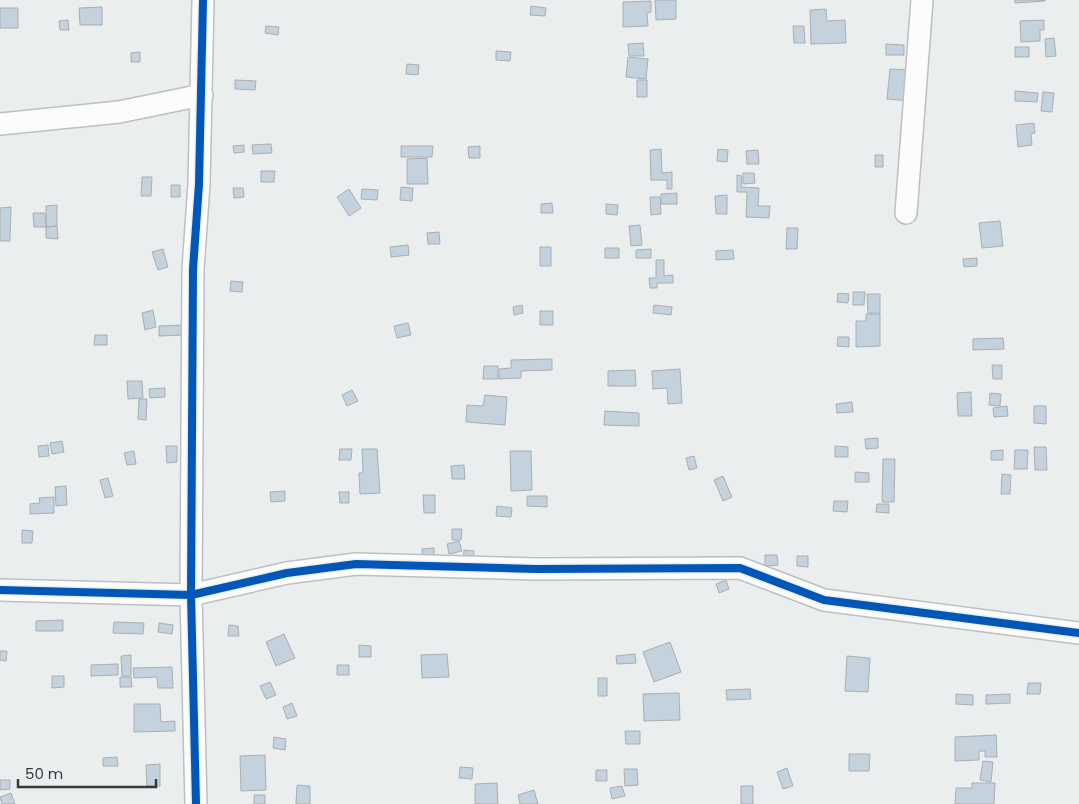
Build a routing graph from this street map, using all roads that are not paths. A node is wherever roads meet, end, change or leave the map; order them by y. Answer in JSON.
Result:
{"nodes":[{"id":1,"x":220,"y":0,"type":"edge"},
{"id":2,"x":922,"y":0,"type":"edge"},
{"id":3,"x":203,"y":7,"type":"edge"},
{"id":4,"x":202,"y":95,"type":"junction"},
{"id":5,"x":0,"y":124,"type":"edge"},
{"id":6,"x":906,"y":213,"type":"dead end"},
{"id":7,"x":0,"y":590,"type":"edge"},
{"id":8,"x":191,"y":595,"type":"junction"},
{"id":9,"x":1079,"y":633,"type":"edge"},
{"id":10,"x":196,"y":804,"type":"edge"}],
"edges":[{"from":1,"to":3,"type":"street"},
{"from":2,"to":6,"type":"street"},
{"from":3,"to":4,"type":"street"},
{"from":4,"to":5,"type":"street"},
{"from":4,"to":8,"type":"street"},
{"from":7,"to":8,"type":"street"},
{"from":8,"to":9,"type":"street"},
{"from":8,"to":10,"type":"street"}]}
